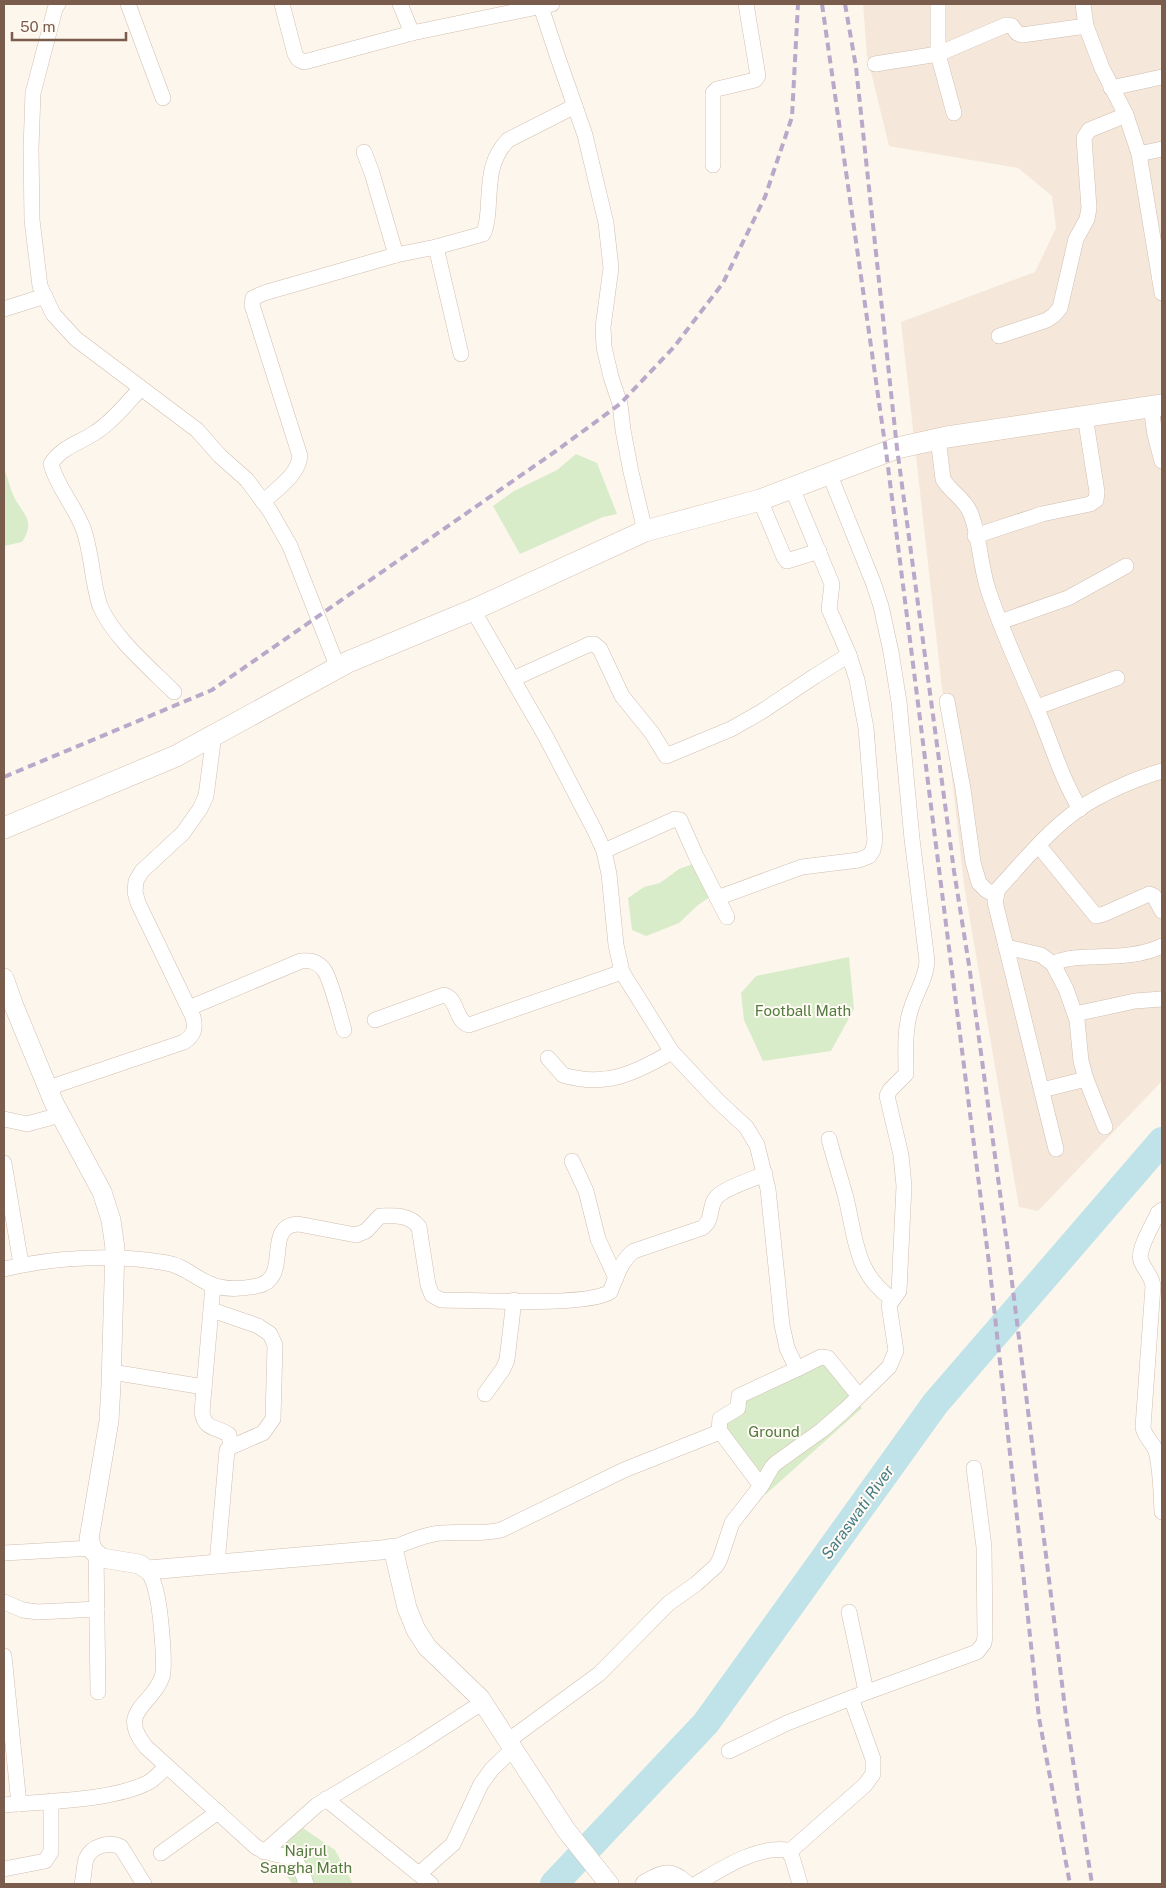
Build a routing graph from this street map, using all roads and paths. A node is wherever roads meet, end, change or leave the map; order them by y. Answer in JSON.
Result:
{"nodes":[{"id":1,"x":58,"y":4,"type":"edge"},
{"id":2,"x":128,"y":4,"type":"edge"},
{"id":3,"x":282,"y":4,"type":"edge"},
{"id":4,"x":400,"y":4,"type":"edge"},
{"id":5,"x":544,"y":4,"type":"edge"},
{"id":6,"x":746,"y":4,"type":"edge"},
{"id":7,"x":938,"y":4,"type":"edge"},
{"id":8,"x":1083,"y":4,"type":"edge"},
{"id":9,"x":1086,"y":26,"type":"junction"},
{"id":10,"x":412,"y":34,"type":"junction"},
{"id":11,"x":938,"y":54,"type":"junction"},
{"id":12,"x":875,"y":64,"type":"dead end"},
{"id":13,"x":1162,"y":77,"type":"edge"},
{"id":14,"x":1111,"y":88,"type":"junction"},
{"id":15,"x":163,"y":98,"type":"dead end"},
{"id":16,"x":575,"y":106,"type":"junction"},
{"id":17,"x":954,"y":114,"type":"dead end"},
{"id":18,"x":1126,"y":115,"type":"junction"},
{"id":19,"x":1162,"y":150,"type":"edge"},
{"id":20,"x":364,"y":152,"type":"dead end"},
{"id":21,"x":1139,"y":154,"type":"junction"},
{"id":22,"x":714,"y":165,"type":"dead end"},
{"id":23,"x":436,"y":247,"type":"junction"},
{"id":24,"x":396,"y":254,"type":"junction"},
{"id":25,"x":1162,"y":293,"type":"edge"},
{"id":26,"x":44,"y":296,"type":"junction"},
{"id":27,"x":4,"y":309,"type":"edge"},
{"id":28,"x":999,"y":336,"type":"dead end"},
{"id":29,"x":461,"y":354,"type":"dead end"},
{"id":30,"x":141,"y":388,"type":"junction"},
{"id":31,"x":1157,"y":406,"type":"edge"},
{"id":32,"x":1084,"y":416,"type":"junction"},
{"id":33,"x":938,"y":438,"type":"junction"},
{"id":34,"x":1162,"y":460,"type":"edge"},
{"id":35,"x":829,"y":473,"type":"junction"},
{"id":36,"x":792,"y":488,"type":"junction"},
{"id":37,"x":760,"y":500,"type":"junction"},
{"id":38,"x":263,"y":502,"type":"junction"},
{"id":39,"x":645,"y":531,"type":"junction"},
{"id":40,"x":976,"y":536,"type":"junction"},
{"id":41,"x":819,"y":551,"type":"junction"},
{"id":42,"x":1126,"y":566,"type":"dead end"},
{"id":43,"x":473,"y":610,"type":"junction"},
{"id":44,"x":1000,"y":622,"type":"junction"},
{"id":45,"x":850,"y":655,"type":"junction"},
{"id":46,"x":338,"y":668,"type":"junction"},
{"id":47,"x":1117,"y":678,"type":"dead end"},
{"id":48,"x":513,"y":679,"type":"junction"},
{"id":49,"x":174,"y":692,"type":"dead end"},
{"id":50,"x":947,"y":701,"type":"dead end"},
{"id":51,"x":1037,"y":708,"type":"junction"},
{"id":52,"x":214,"y":735,"type":"junction"},
{"id":53,"x":1162,"y":771,"type":"edge"},
{"id":54,"x":1080,"y":808,"type":"junction"},
{"id":55,"x":4,"y":828,"type":"edge"},
{"id":56,"x":1039,"y":846,"type":"junction"},
{"id":57,"x":604,"y":851,"type":"junction"},
{"id":58,"x":995,"y":895,"type":"junction"},
{"id":59,"x":717,"y":898,"type":"junction"},
{"id":60,"x":1162,"y":910,"type":"edge"},
{"id":61,"x":727,"y":917,"type":"dead end"},
{"id":62,"x":1162,"y":946,"type":"edge"},
{"id":63,"x":1006,"y":948,"type":"junction"},
{"id":64,"x":1053,"y":964,"type":"junction"},
{"id":65,"x":622,"y":972,"type":"junction"},
{"id":66,"x":4,"y":978,"type":"edge"},
{"id":67,"x":1162,"y":999,"type":"edge"},
{"id":68,"x":189,"y":1008,"type":"junction"},
{"id":69,"x":1075,"y":1014,"type":"junction"},
{"id":70,"x":375,"y":1020,"type":"dead end"},
{"id":71,"x":344,"y":1030,"type":"dead end"},
{"id":72,"x":672,"y":1052,"type":"junction"},
{"id":73,"x":548,"y":1058,"type":"dead end"},
{"id":74,"x":1086,"y":1079,"type":"junction"},
{"id":75,"x":48,"y":1088,"type":"junction"},
{"id":76,"x":1042,"y":1090,"type":"junction"},
{"id":77,"x":60,"y":1115,"type":"junction"},
{"id":78,"x":4,"y":1119,"type":"edge"},
{"id":79,"x":1105,"y":1127,"type":"dead end"},
{"id":80,"x":829,"y":1139,"type":"dead end"},
{"id":81,"x":1056,"y":1149,"type":"dead end"},
{"id":82,"x":572,"y":1161,"type":"dead end"},
{"id":83,"x":4,"y":1163,"type":"edge"},
{"id":84,"x":765,"y":1174,"type":"junction"},
{"id":85,"x":1162,"y":1210,"type":"edge"},
{"id":86,"x":114,"y":1258,"type":"junction"},
{"id":87,"x":21,"y":1264,"type":"junction"},
{"id":88,"x":4,"y":1269,"type":"edge"},
{"id":89,"x":1156,"y":1277,"type":"edge"},
{"id":90,"x":616,"y":1278,"type":"junction"},
{"id":91,"x":213,"y":1286,"type":"junction"},
{"id":92,"x":892,"y":1299,"type":"junction"},
{"id":93,"x":514,"y":1300,"type":"junction"},
{"id":94,"x":212,"y":1310,"type":"junction"},
{"id":95,"x":796,"y":1369,"type":"junction"},
{"id":96,"x":112,"y":1372,"type":"junction"},
{"id":97,"x":204,"y":1387,"type":"junction"},
{"id":98,"x":485,"y":1394,"type":"dead end"},
{"id":99,"x":860,"y":1396,"type":"junction"},
{"id":100,"x":719,"y":1430,"type":"junction"},
{"id":101,"x":231,"y":1447,"type":"junction"},
{"id":102,"x":974,"y":1468,"type":"dead end"},
{"id":103,"x":761,"y":1486,"type":"junction"},
{"id":104,"x":1162,"y":1512,"type":"edge"},
{"id":105,"x":392,"y":1548,"type":"junction"},
{"id":106,"x":94,"y":1550,"type":"junction"},
{"id":107,"x":4,"y":1552,"type":"edge"},
{"id":108,"x":217,"y":1564,"type":"junction"},
{"id":109,"x":148,"y":1570,"type":"junction"},
{"id":110,"x":4,"y":1602,"type":"edge"},
{"id":111,"x":97,"y":1609,"type":"junction"},
{"id":112,"x":849,"y":1612,"type":"dead end"},
{"id":113,"x":4,"y":1656,"type":"edge"},
{"id":114,"x":866,"y":1691,"type":"junction"},
{"id":115,"x":98,"y":1692,"type":"dead end"},
{"id":116,"x":851,"y":1698,"type":"junction"},
{"id":117,"x":483,"y":1702,"type":"junction"},
{"id":118,"x":511,"y":1744,"type":"junction"},
{"id":119,"x":729,"y":1751,"type":"dead end"},
{"id":120,"x":167,"y":1766,"type":"junction"},
{"id":121,"x":326,"y":1799,"type":"junction"},
{"id":122,"x":51,"y":1801,"type":"junction"},
{"id":123,"x":19,"y":1804,"type":"junction"},
{"id":124,"x":4,"y":1805,"type":"edge"},
{"id":125,"x":218,"y":1812,"type":"junction"},
{"id":126,"x":264,"y":1852,"type":"junction"},
{"id":127,"x":789,"y":1852,"type":"junction"},
{"id":128,"x":161,"y":1853,"type":"dead end"},
{"id":129,"x":4,"y":1869,"type":"edge"},
{"id":130,"x":419,"y":1874,"type":"junction"},
{"id":131,"x":82,"y":1884,"type":"edge"},
{"id":132,"x":144,"y":1884,"type":"edge"},
{"id":133,"x":306,"y":1884,"type":"edge"},
{"id":134,"x":432,"y":1884,"type":"edge"},
{"id":135,"x":609,"y":1884,"type":"edge"},
{"id":136,"x":645,"y":1884,"type":"edge"},
{"id":137,"x":684,"y":1884,"type":"edge"},
{"id":138,"x":696,"y":1884,"type":"edge"},
{"id":139,"x":800,"y":1884,"type":"edge"}],
"edges":[{"from":1,"to":26,"type":"street"},
{"from":2,"to":15,"type":"street"},
{"from":3,"to":10,"type":"street"},
{"from":4,"to":10,"type":"street"},
{"from":5,"to":10,"type":"street"},
{"from":5,"to":16,"type":"street"},
{"from":6,"to":22,"type":"street"},
{"from":7,"to":11,"type":"street"},
{"from":8,"to":9,"type":"street"},
{"from":9,"to":11,"type":"street"},
{"from":9,"to":14,"type":"street"},
{"from":11,"to":12,"type":"street"},
{"from":11,"to":17,"type":"street"},
{"from":13,"to":14,"type":"street"},
{"from":14,"to":18,"type":"street"},
{"from":16,"to":23,"type":"street"},
{"from":16,"to":39,"type":"street"},
{"from":18,"to":21,"type":"street"},
{"from":18,"to":28,"type":"street"},
{"from":19,"to":21,"type":"street"},
{"from":20,"to":24,"type":"street"},
{"from":21,"to":25,"type":"street"},
{"from":23,"to":24,"type":"street"},
{"from":23,"to":29,"type":"street"},
{"from":24,"to":38,"type":"street"},
{"from":26,"to":27,"type":"street"},
{"from":26,"to":30,"type":"street"},
{"from":30,"to":38,"type":"street"},
{"from":30,"to":49,"type":"street"},
{"from":31,"to":32,"type":"main road"},
{"from":31,"to":34,"type":"street"},
{"from":32,"to":33,"type":"main road"},
{"from":32,"to":40,"type":"street"},
{"from":33,"to":35,"type":"main road"},
{"from":33,"to":40,"type":"street"},
{"from":35,"to":36,"type":"main road"},
{"from":35,"to":92,"type":"street"},
{"from":36,"to":37,"type":"main road"},
{"from":36,"to":41,"type":"street"},
{"from":37,"to":39,"type":"main road"},
{"from":37,"to":41,"type":"street"},
{"from":38,"to":46,"type":"street"},
{"from":39,"to":43,"type":"main road"},
{"from":40,"to":44,"type":"street"},
{"from":41,"to":45,"type":"street"},
{"from":42,"to":44,"type":"street"},
{"from":43,"to":46,"type":"main road"},
{"from":43,"to":48,"type":"street"},
{"from":44,"to":51,"type":"street"},
{"from":45,"to":48,"type":"street"},
{"from":45,"to":59,"type":"street"},
{"from":46,"to":52,"type":"main road"},
{"from":47,"to":51,"type":"street"},
{"from":48,"to":57,"type":"street"},
{"from":50,"to":58,"type":"street"},
{"from":51,"to":54,"type":"street"},
{"from":52,"to":55,"type":"main road"},
{"from":52,"to":68,"type":"street"},
{"from":53,"to":54,"type":"street"},
{"from":54,"to":56,"type":"street"},
{"from":56,"to":58,"type":"street"},
{"from":56,"to":60,"type":"street"},
{"from":57,"to":59,"type":"street"},
{"from":57,"to":65,"type":"street"},
{"from":58,"to":63,"type":"street"},
{"from":59,"to":61,"type":"street"},
{"from":62,"to":64,"type":"street"},
{"from":63,"to":64,"type":"street"},
{"from":63,"to":76,"type":"street"},
{"from":64,"to":69,"type":"street"},
{"from":65,"to":70,"type":"street"},
{"from":65,"to":72,"type":"street"},
{"from":66,"to":75,"type":"street"},
{"from":67,"to":69,"type":"street"},
{"from":68,"to":71,"type":"street"},
{"from":68,"to":75,"type":"street"},
{"from":69,"to":74,"type":"street"},
{"from":72,"to":73,"type":"street"},
{"from":72,"to":84,"type":"street"},
{"from":74,"to":76,"type":"street"},
{"from":74,"to":79,"type":"street"},
{"from":75,"to":77,"type":"street"},
{"from":76,"to":81,"type":"street"},
{"from":77,"to":78,"type":"street"},
{"from":77,"to":86,"type":"street"},
{"from":80,"to":92,"type":"street"},
{"from":82,"to":90,"type":"street"},
{"from":83,"to":87,"type":"street"},
{"from":84,"to":90,"type":"street"},
{"from":84,"to":95,"type":"street"},
{"from":85,"to":89,"type":"street"},
{"from":86,"to":87,"type":"street"},
{"from":86,"to":91,"type":"street"},
{"from":86,"to":96,"type":"street"},
{"from":87,"to":88,"type":"street"},
{"from":89,"to":104,"type":"street"},
{"from":90,"to":93,"type":"street"},
{"from":91,"to":93,"type":"street"},
{"from":91,"to":94,"type":"street"},
{"from":92,"to":99,"type":"street"},
{"from":93,"to":98,"type":"street"},
{"from":94,"to":97,"type":"street"},
{"from":94,"to":101,"type":"street"},
{"from":95,"to":99,"type":"street"},
{"from":95,"to":100,"type":"street"},
{"from":96,"to":97,"type":"street"},
{"from":96,"to":106,"type":"street"},
{"from":97,"to":101,"type":"street"},
{"from":99,"to":103,"type":"street"},
{"from":100,"to":103,"type":"street"},
{"from":100,"to":105,"type":"street"},
{"from":101,"to":108,"type":"street"},
{"from":102,"to":114,"type":"street"},
{"from":103,"to":118,"type":"street"},
{"from":105,"to":108,"type":"street"},
{"from":105,"to":117,"type":"street"},
{"from":106,"to":107,"type":"street"},
{"from":106,"to":109,"type":"street"},
{"from":106,"to":111,"type":"street"},
{"from":108,"to":109,"type":"street"},
{"from":109,"to":120,"type":"street"},
{"from":110,"to":111,"type":"street"},
{"from":111,"to":115,"type":"street"},
{"from":112,"to":114,"type":"street"},
{"from":113,"to":123,"type":"street"},
{"from":114,"to":116,"type":"street"},
{"from":116,"to":119,"type":"street"},
{"from":116,"to":127,"type":"street"},
{"from":117,"to":118,"type":"street"},
{"from":117,"to":121,"type":"street"},
{"from":118,"to":130,"type":"street"},
{"from":118,"to":135,"type":"street"},
{"from":120,"to":122,"type":"street"},
{"from":120,"to":125,"type":"street"},
{"from":121,"to":126,"type":"street"},
{"from":121,"to":130,"type":"street"},
{"from":122,"to":123,"type":"street"},
{"from":122,"to":129,"type":"street"},
{"from":123,"to":124,"type":"street"},
{"from":125,"to":126,"type":"street"},
{"from":125,"to":128,"type":"street"},
{"from":126,"to":133,"type":"street"},
{"from":127,"to":138,"type":"street"},
{"from":127,"to":139,"type":"street"},
{"from":130,"to":134,"type":"street"},
{"from":131,"to":132,"type":"street"},
{"from":136,"to":137,"type":"street"}]}
